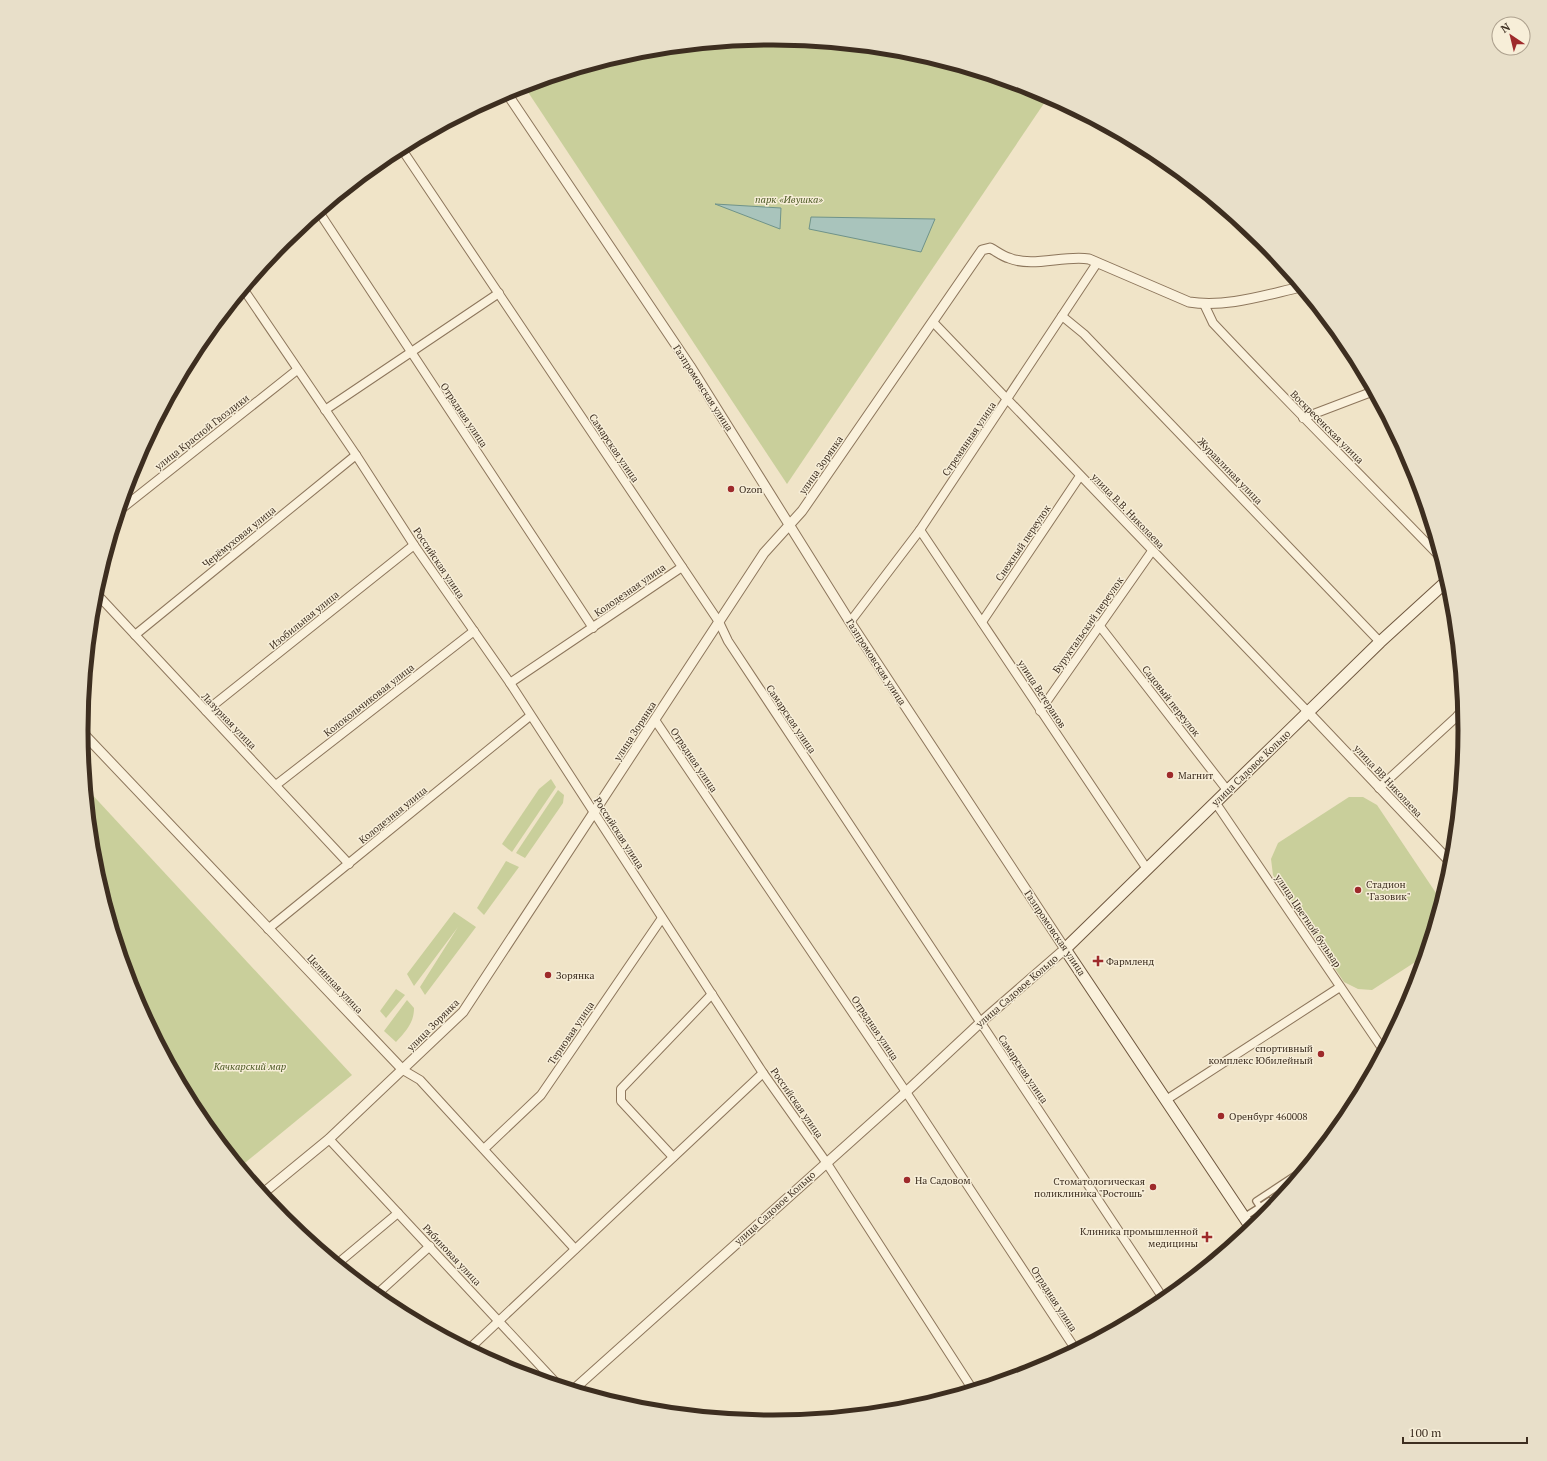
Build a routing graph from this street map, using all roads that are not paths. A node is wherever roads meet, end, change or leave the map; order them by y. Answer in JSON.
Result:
{"nodes":[{"id":1,"x":510,"y":98,"type":"edge"},
{"id":2,"x":405,"y":154,"type":"edge"},
{"id":3,"x":321,"y":216,"type":"edge"},
{"id":4,"x":1097,"y":263,"type":"junction"},
{"id":5,"x":1296,"y":288,"type":"edge"},
{"id":6,"x":246,"y":293,"type":"edge"},
{"id":7,"x":499,"y":293,"type":"junction"},
{"id":8,"x":1204,"y":304,"type":"junction"},
{"id":9,"x":1062,"y":316,"type":"junction"},
{"id":10,"x":933,"y":322,"type":"junction"},
{"id":11,"x":411,"y":354,"type":"junction"},
{"id":12,"x":297,"y":370,"type":"junction"},
{"id":13,"x":1370,"y":393,"type":"edge"},
{"id":14,"x":1007,"y":400,"type":"junction"},
{"id":15,"x":325,"y":410,"type":"junction"},
{"id":16,"x":1303,"y":418,"type":"junction"},
{"id":17,"x":356,"y":455,"type":"junction"},
{"id":18,"x":1080,"y":476,"type":"junction"},
{"id":19,"x":126,"y":505,"type":"edge"},
{"id":20,"x":789,"y":526,"type":"junction"},
{"id":21,"x":920,"y":530,"type":"junction"},
{"id":22,"x":414,"y":545,"type":"junction"},
{"id":23,"x":1152,"y":551,"type":"junction"},
{"id":24,"x":1436,"y":553,"type":"edge"},
{"id":25,"x":682,"y":567,"type":"junction"},
{"id":26,"x":1443,"y":584,"type":"edge"},
{"id":27,"x":101,"y":598,"type":"edge"},
{"id":28,"x":719,"y":622,"type":"junction"},
{"id":29,"x":850,"y":622,"type":"junction"},
{"id":30,"x":982,"y":622,"type":"junction"},
{"id":31,"x":1099,"y":625,"type":"junction"},
{"id":32,"x":594,"y":628,"type":"junction"},
{"id":33,"x":474,"y":631,"type":"junction"},
{"id":34,"x":135,"y":635,"type":"junction"},
{"id":35,"x":1380,"y":642,"type":"junction"},
{"id":36,"x":510,"y":683,"type":"junction"},
{"id":37,"x":206,"y":711,"type":"junction"},
{"id":38,"x":1040,"y":711,"type":"junction"},
{"id":39,"x":1308,"y":712,"type":"junction"},
{"id":40,"x":1459,"y":715,"type":"edge"},
{"id":41,"x":530,"y":716,"type":"junction"},
{"id":42,"x":655,"y":720,"type":"junction"},
{"id":43,"x":88,"y":739,"type":"edge"},
{"id":44,"x":276,"y":785,"type":"junction"},
{"id":45,"x":1378,"y":788,"type":"junction"},
{"id":46,"x":1227,"y":790,"type":"junction"},
{"id":47,"x":1215,"y":802,"type":"junction"},
{"id":48,"x":595,"y":814,"type":"junction"},
{"id":49,"x":1447,"y":859,"type":"edge"},
{"id":50,"x":349,"y":864,"type":"junction"},
{"id":51,"x":1147,"y":869,"type":"junction"},
{"id":52,"x":662,"y":918,"type":"junction"},
{"id":53,"x":268,"y":929,"type":"junction"},
{"id":54,"x":1065,"y":949,"type":"junction"},
{"id":55,"x":1340,"y":987,"type":"junction"},
{"id":56,"x":712,"y":994,"type":"junction"},
{"id":57,"x":981,"y":1022,"type":"junction"},
{"id":58,"x":1381,"y":1047,"type":"edge"},
{"id":59,"x":403,"y":1070,"type":"junction"},
{"id":60,"x":763,"y":1073,"type":"junction"},
{"id":61,"x":906,"y":1092,"type":"junction"},
{"id":62,"x":1166,"y":1100,"type":"junction"},
{"id":63,"x":329,"y":1139,"type":"junction"},
{"id":64,"x":484,"y":1149,"type":"junction"},
{"id":65,"x":673,"y":1157,"type":"junction"},
{"id":66,"x":826,"y":1162,"type":"junction"},
{"id":67,"x":1289,"y":1182,"type":"edge"},
{"id":68,"x":266,"y":1191,"type":"edge"},
{"id":69,"x":1264,"y":1195,"type":"junction"},
{"id":70,"x":1268,"y":1201,"type":"joint"},
{"id":71,"x":1260,"y":1207,"type":"junction"},
{"id":72,"x":1262,"y":1210,"type":"edge"},
{"id":73,"x":398,"y":1213,"type":"junction"},
{"id":74,"x":1244,"y":1217,"type":"junction"},
{"id":75,"x":1249,"y":1224,"type":"edge"},
{"id":76,"x":430,"y":1246,"type":"junction"},
{"id":77,"x":575,"y":1249,"type":"junction"},
{"id":78,"x":341,"y":1262,"type":"edge"},
{"id":79,"x":380,"y":1291,"type":"edge"},
{"id":80,"x":1162,"y":1295,"type":"edge"},
{"id":81,"x":500,"y":1321,"type":"junction"},
{"id":82,"x":472,"y":1346,"type":"edge"},
{"id":83,"x":1074,"y":1347,"type":"edge"},
{"id":84,"x":554,"y":1380,"type":"edge"},
{"id":85,"x":576,"y":1387,"type":"edge"},
{"id":86,"x":971,"y":1387,"type":"edge"}],
"edges":[{"from":1,"to":20,"type":"street","name":"Газпромовская улица"},
{"from":2,"to":7,"type":"street","name":"Самарская улица"},
{"from":3,"to":11,"type":"street","name":"Отрадная улица"},
{"from":4,"to":8,"type":"street"},
{"from":4,"to":9,"type":"street","name":"Стремянная улица"},
{"from":4,"to":10,"type":"street","name":"улица Зорянка"},
{"from":5,"to":8,"type":"street"},
{"from":6,"to":12,"type":"street","name":"Российская улица"},
{"from":7,"to":11,"type":"street"},
{"from":7,"to":25,"type":"street","name":"Самарская улица"},
{"from":8,"to":16,"type":"street","name":"Воскресенская улица"},
{"from":9,"to":14,"type":"street","name":"Стремянная улица"},
{"from":9,"to":35,"type":"street","name":"Журавлиная улица"},
{"from":10,"to":14,"type":"street","name":"улица В.В. Николаева"},
{"from":10,"to":20,"type":"street","name":"улица Зорянка"},
{"from":11,"to":15,"type":"street"},
{"from":11,"to":32,"type":"street","name":"Отрадная улица"},
{"from":12,"to":15,"type":"street","name":"Российская улица"},
{"from":12,"to":19,"type":"street","name":"улица Красной Гвоздики"},
{"from":13,"to":16,"type":"street"},
{"from":14,"to":18,"type":"street","name":"улица В.В. Николаева"},
{"from":14,"to":21,"type":"street","name":"Стремянная улица"},
{"from":15,"to":17,"type":"street","name":"Российская улица"},
{"from":16,"to":24,"type":"street","name":"Воскресенская улица"},
{"from":17,"to":22,"type":"street","name":"Российская улица"},
{"from":17,"to":34,"type":"street","name":"Черёмуховая улица"},
{"from":18,"to":23,"type":"street","name":"улица В.В. Николаева"},
{"from":18,"to":30,"type":"street","name":"Снежный переулок"},
{"from":20,"to":28,"type":"street","name":"улица Зорянка"},
{"from":20,"to":29,"type":"street","name":"Газпромовская улица"},
{"from":21,"to":29,"type":"street","name":"Стремянная улица"},
{"from":21,"to":30,"type":"street","name":"улица Ветеранов"},
{"from":22,"to":33,"type":"street","name":"Российская улица"},
{"from":22,"to":37,"type":"street","name":"Изобильная улица"},
{"from":23,"to":31,"type":"street","name":"Буруктальский переулок"},
{"from":23,"to":39,"type":"street","name":"улица В.В. Николаева"},
{"from":25,"to":28,"type":"street","name":"Самарская улица"},
{"from":25,"to":32,"type":"street","name":"Колодезная улица"},
{"from":26,"to":35,"type":"main road","name":"улица Садовое Кольцо"},
{"from":27,"to":34,"type":"street","name":"Лазурная улица"},
{"from":28,"to":42,"type":"street","name":"улица Зорянка"},
{"from":28,"to":57,"type":"street","name":"Самарская улица"},
{"from":29,"to":54,"type":"street","name":"Газпромовская улица"},
{"from":30,"to":38,"type":"street","name":"улица Ветеранов"},
{"from":31,"to":38,"type":"street","name":"Буруктальский переулок"},
{"from":31,"to":46,"type":"street","name":"Садовый переулок"},
{"from":32,"to":36,"type":"street","name":"Колодезная улица"},
{"from":33,"to":36,"type":"street","name":"Российская улица"},
{"from":33,"to":44,"type":"street","name":"Колокольчиковая улица"},
{"from":34,"to":37,"type":"street","name":"Лазурная улица"},
{"from":35,"to":39,"type":"main road","name":"улица Садовое Кольцо"},
{"from":36,"to":41,"type":"street","name":"Российская улица"},
{"from":37,"to":44,"type":"street","name":"Лазурная улица"},
{"from":38,"to":51,"type":"street","name":"улица Ветеранов"},
{"from":39,"to":45,"type":"street","name":"улица ВВ Николаева"},
{"from":39,"to":46,"type":"main road","name":"улица Садовое Кольцо"},
{"from":40,"to":45,"type":"street"},
{"from":41,"to":48,"type":"street","name":"Российская улица"},
{"from":41,"to":50,"type":"street","name":"Колодезная улица"},
{"from":42,"to":48,"type":"street","name":"улица Зорянка"},
{"from":42,"to":61,"type":"street","name":"Отрадная улица"},
{"from":43,"to":53,"type":"street","name":"Целинная улица"},
{"from":44,"to":50,"type":"street","name":"Лазурная улица"},
{"from":45,"to":49,"type":"street","name":"улица ВВ Николаева"},
{"from":46,"to":47,"type":"main road","name":"улица Садовое Кольцо"},
{"from":47,"to":51,"type":"main road","name":"улица Садовое Кольцо"},
{"from":47,"to":55,"type":"street","name":"улица Цветной бульвар"},
{"from":48,"to":52,"type":"street","name":"Российская улица"},
{"from":48,"to":59,"type":"street","name":"улица Зорянка"},
{"from":50,"to":53,"type":"street","name":"Колодезная улица"},
{"from":51,"to":54,"type":"main road","name":"улица Садовое Кольцо"},
{"from":52,"to":56,"type":"street","name":"Российская улица"},
{"from":52,"to":64,"type":"street","name":"Терновая улица"},
{"from":53,"to":59,"type":"street","name":"Целинная улица"},
{"from":54,"to":57,"type":"street","name":"улица Садовое Кольцо"},
{"from":54,"to":62,"type":"main road","name":"Газпромовская улица"},
{"from":55,"to":58,"type":"street","name":"улица Цветной бульвар"},
{"from":55,"to":62,"type":"street"},
{"from":56,"to":60,"type":"street","name":"Российская улица"},
{"from":56,"to":65,"type":"street"},
{"from":57,"to":61,"type":"street","name":"улица Садовое Кольцо"},
{"from":57,"to":80,"type":"street","name":"Самарская улица"},
{"from":59,"to":63,"type":"street","name":"улица Зорянка"},
{"from":59,"to":64,"type":"street","name":"Целинная улица"},
{"from":60,"to":65,"type":"street"},
{"from":60,"to":66,"type":"street","name":"Российская улица"},
{"from":61,"to":66,"type":"street","name":"улица Садовое Кольцо"},
{"from":61,"to":83,"type":"street","name":"Отрадная улица"},
{"from":62,"to":74,"type":"main road","name":"Газпромовская улица"},
{"from":63,"to":68,"type":"street","name":"улица Зорянка"},
{"from":63,"to":73,"type":"street","name":"Рябиновая улица"},
{"from":64,"to":77,"type":"street","name":"Целинная улица"},
{"from":65,"to":77,"type":"street"},
{"from":66,"to":85,"type":"street","name":"улица Садовое Кольцо"},
{"from":66,"to":86,"type":"street","name":"Российская улица"},
{"from":67,"to":69,"type":"street"},
{"from":69,"to":70,"type":"street"},
{"from":69,"to":71,"type":"street"},
{"from":70,"to":71,"type":"street"},
{"from":71,"to":72,"type":"street"},
{"from":71,"to":74,"type":"street"},
{"from":73,"to":76,"type":"street","name":"Рябиновая улица"},
{"from":73,"to":78,"type":"street"},
{"from":74,"to":75,"type":"main road","name":"Газпромовская улица"},
{"from":76,"to":79,"type":"street"},
{"from":76,"to":81,"type":"street","name":"Рябиновая улица"},
{"from":77,"to":81,"type":"street"},
{"from":81,"to":82,"type":"street"},
{"from":81,"to":84,"type":"street","name":"Рябиновая улица"}]}
